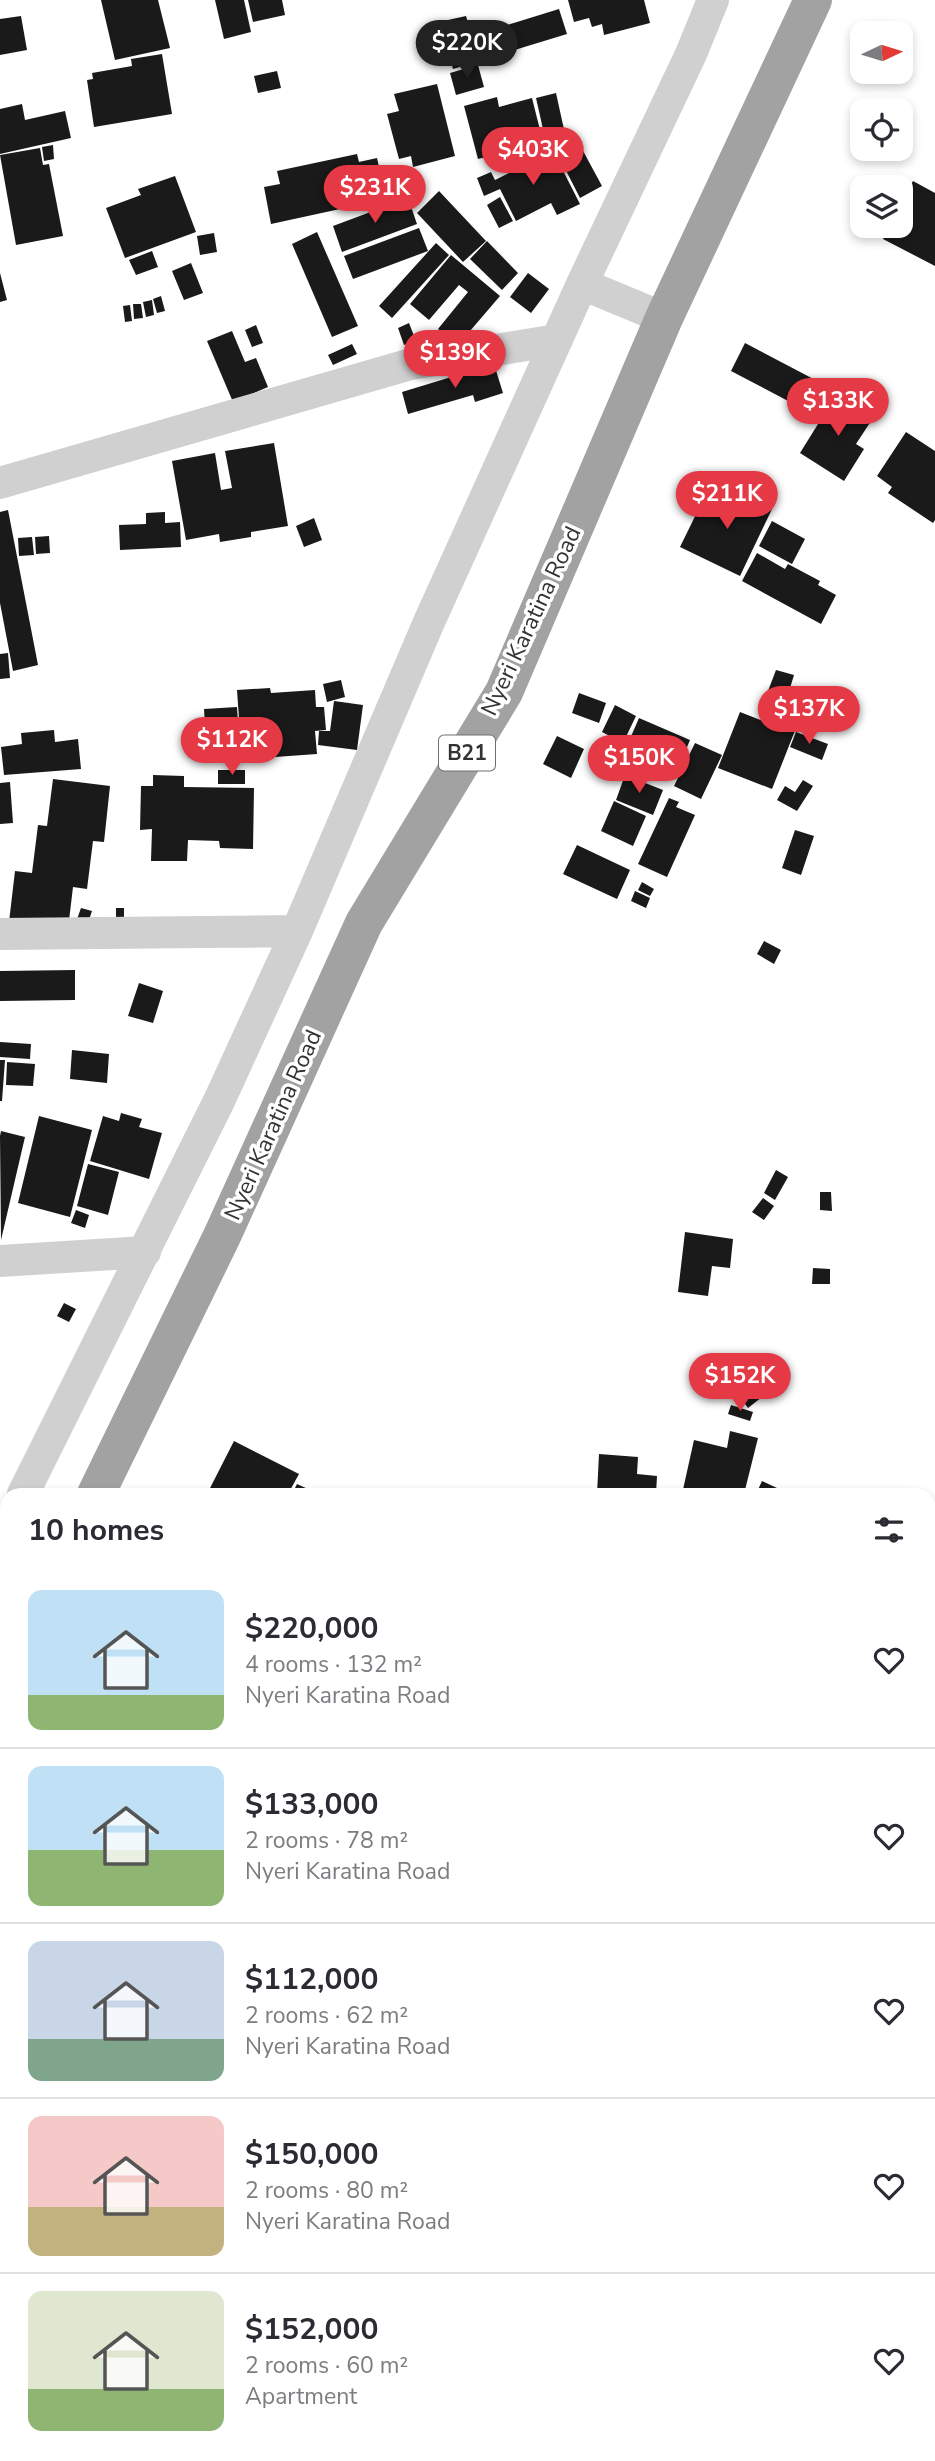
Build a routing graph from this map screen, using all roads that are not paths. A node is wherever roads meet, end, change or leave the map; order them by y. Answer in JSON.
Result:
{"nodes":[{"id":1,"x":713,"y":0,"type":"edge"},
{"id":2,"x":813,"y":0,"type":"edge"},
{"id":3,"x":582,"y":284,"type":"junction"},
{"id":4,"x":664,"y":318,"type":"junction"},
{"id":5,"x":557,"y":340,"type":"junction"},
{"id":6,"x":0,"y":483,"type":"edge"},
{"id":7,"x":297,"y":931,"type":"junction"},
{"id":8,"x":0,"y":934,"type":"edge"},
{"id":9,"x":145,"y":1252,"type":"junction"},
{"id":10,"x":0,"y":1261,"type":"edge"},
{"id":11,"x":26,"y":1488,"type":"edge"},
{"id":12,"x":99,"y":1488,"type":"edge"}],
"edges":[{"from":1,"to":3,"type":"street"},
{"from":2,"to":4,"type":"highway","name":"Nyeri Karatina Road","number":"B21"},
{"from":3,"to":4,"type":"street"},
{"from":3,"to":5,"type":"street"},
{"from":4,"to":12,"type":"highway","name":"Nyeri Karatina Road","number":"B21"},
{"from":5,"to":6,"type":"street"},
{"from":5,"to":7,"type":"street"},
{"from":7,"to":8,"type":"street"},
{"from":7,"to":9,"type":"street"},
{"from":9,"to":10,"type":"street"},
{"from":9,"to":11,"type":"street"}]}
